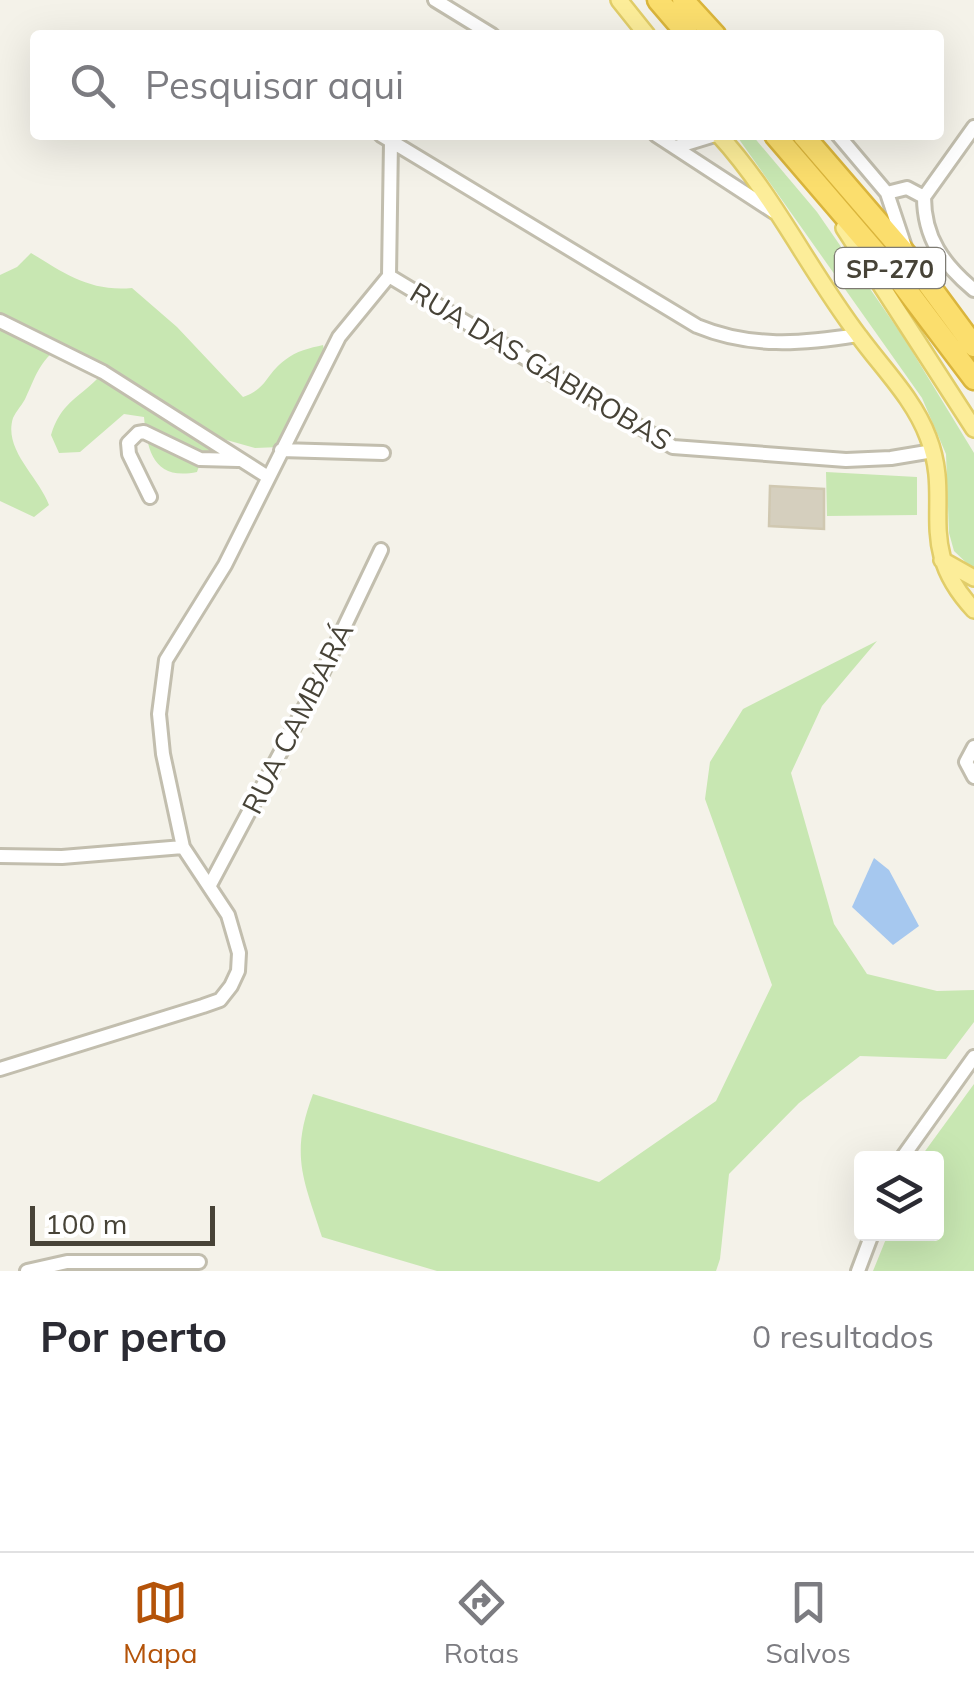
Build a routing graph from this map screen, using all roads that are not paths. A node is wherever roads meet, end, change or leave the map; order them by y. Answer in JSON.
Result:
{"nodes":[{"id":1,"x":435,"y":0,"type":"edge"},
{"id":2,"x":619,"y":0,"type":"edge"},
{"id":3,"x":658,"y":0,"type":"edge"},
{"id":4,"x":686,"y":0,"type":"edge"},
{"id":5,"x":484,"y":30,"type":"edge"},
{"id":6,"x":643,"y":30,"type":"edge"},
{"id":7,"x":701,"y":30,"type":"edge"},
{"id":8,"x":703,"y":30,"type":"edge"},
{"id":9,"x":974,"y":127,"type":"edge"},
{"id":10,"x":386,"y":140,"type":"edge"},
{"id":11,"x":389,"y":140,"type":"edge"},
{"id":12,"x":664,"y":140,"type":"edge"},
{"id":13,"x":700,"y":140,"type":"edge"},
{"id":14,"x":721,"y":140,"type":"edge"},
{"id":15,"x":779,"y":140,"type":"edge"},
{"id":16,"x":806,"y":140,"type":"edge"},
{"id":17,"x":842,"y":140,"type":"edge"},
{"id":18,"x":676,"y":147,"type":"junction"},
{"id":19,"x":799,"y":163,"type":"junction"},
{"id":20,"x":888,"y":193,"type":"junction"},
{"id":21,"x":924,"y":197,"type":"junction"},
{"id":22,"x":774,"y":212,"type":"junction"},
{"id":23,"x":909,"y":258,"type":"junction"},
{"id":24,"x":390,"y":276,"type":"junction"},
{"id":25,"x":974,"y":290,"type":"edge"},
{"id":26,"x":0,"y":320,"type":"edge"},
{"id":27,"x":858,"y":335,"type":"junction"},
{"id":28,"x":974,"y":346,"type":"edge"},
{"id":29,"x":974,"y":378,"type":"edge"},
{"id":30,"x":974,"y":429,"type":"edge"},
{"id":31,"x":281,"y":450,"type":"junction"},
{"id":32,"x":933,"y":451,"type":"junction"},
{"id":33,"x":382,"y":453,"type":"dead end"},
{"id":34,"x":241,"y":460,"type":"junction"},
{"id":35,"x":268,"y":477,"type":"junction"},
{"id":36,"x":150,"y":496,"type":"dead end"},
{"id":37,"x":381,"y":550,"type":"dead end"},
{"id":38,"x":942,"y":560,"type":"junction"},
{"id":39,"x":974,"y":578,"type":"edge"},
{"id":40,"x":974,"y":610,"type":"edge"},
{"id":41,"x":974,"y":748,"type":"edge"},
{"id":42,"x":974,"y":776,"type":"edge"},
{"id":43,"x":183,"y":847,"type":"junction"},
{"id":44,"x":0,"y":856,"type":"edge"},
{"id":45,"x":210,"y":885,"type":"junction"},
{"id":46,"x":974,"y":1057,"type":"edge"},
{"id":47,"x":0,"y":1069,"type":"edge"},
{"id":48,"x":906,"y":1151,"type":"edge"},
{"id":49,"x":869,"y":1241,"type":"edge"},
{"id":50,"x":199,"y":1262,"type":"dead end"},
{"id":51,"x":27,"y":1271,"type":"edge"},
{"id":52,"x":858,"y":1271,"type":"edge"}],
"edges":[{"from":1,"to":5,"type":"street"},
{"from":2,"to":6,"type":"main road"},
{"from":3,"to":7,"type":"highway"},
{"from":4,"to":8,"type":"highway"},
{"from":9,"to":21,"type":"street"},
{"from":10,"to":24,"type":"street"},
{"from":11,"to":27,"type":"street"},
{"from":12,"to":18,"type":"street"},
{"from":13,"to":18,"type":"street"},
{"from":14,"to":22,"type":"main road"},
{"from":15,"to":19,"type":"highway","number":"SP-270"},
{"from":16,"to":23,"type":"highway","number":"SP-270"},
{"from":17,"to":20,"type":"street"},
{"from":18,"to":22,"type":"street"},
{"from":19,"to":29,"type":"highway","number":"SP-270"},
{"from":19,"to":30,"type":"main road"},
{"from":20,"to":21,"type":"street"},
{"from":20,"to":23,"type":"street"},
{"from":21,"to":25,"type":"street"},
{"from":22,"to":27,"type":"main road"},
{"from":23,"to":28,"type":"highway","number":"SP-270"},
{"from":24,"to":31,"type":"street"},
{"from":24,"to":32,"type":"street","name":"RUA DAS GABIROBAS"},
{"from":26,"to":34,"type":"street"},
{"from":27,"to":32,"type":"main road"},
{"from":31,"to":33,"type":"street"},
{"from":31,"to":35,"type":"street"},
{"from":32,"to":38,"type":"main road"},
{"from":34,"to":35,"type":"street"},
{"from":34,"to":36,"type":"street"},
{"from":35,"to":43,"type":"street"},
{"from":37,"to":45,"type":"street","name":"RUA CAMBARÁ"},
{"from":38,"to":39,"type":"main road"},
{"from":38,"to":40,"type":"main road"},
{"from":41,"to":42,"type":"street"},
{"from":43,"to":44,"type":"street"},
{"from":43,"to":45,"type":"street"},
{"from":45,"to":47,"type":"street"},
{"from":46,"to":48,"type":"street"},
{"from":49,"to":52,"type":"street"},
{"from":50,"to":51,"type":"street"}]}
